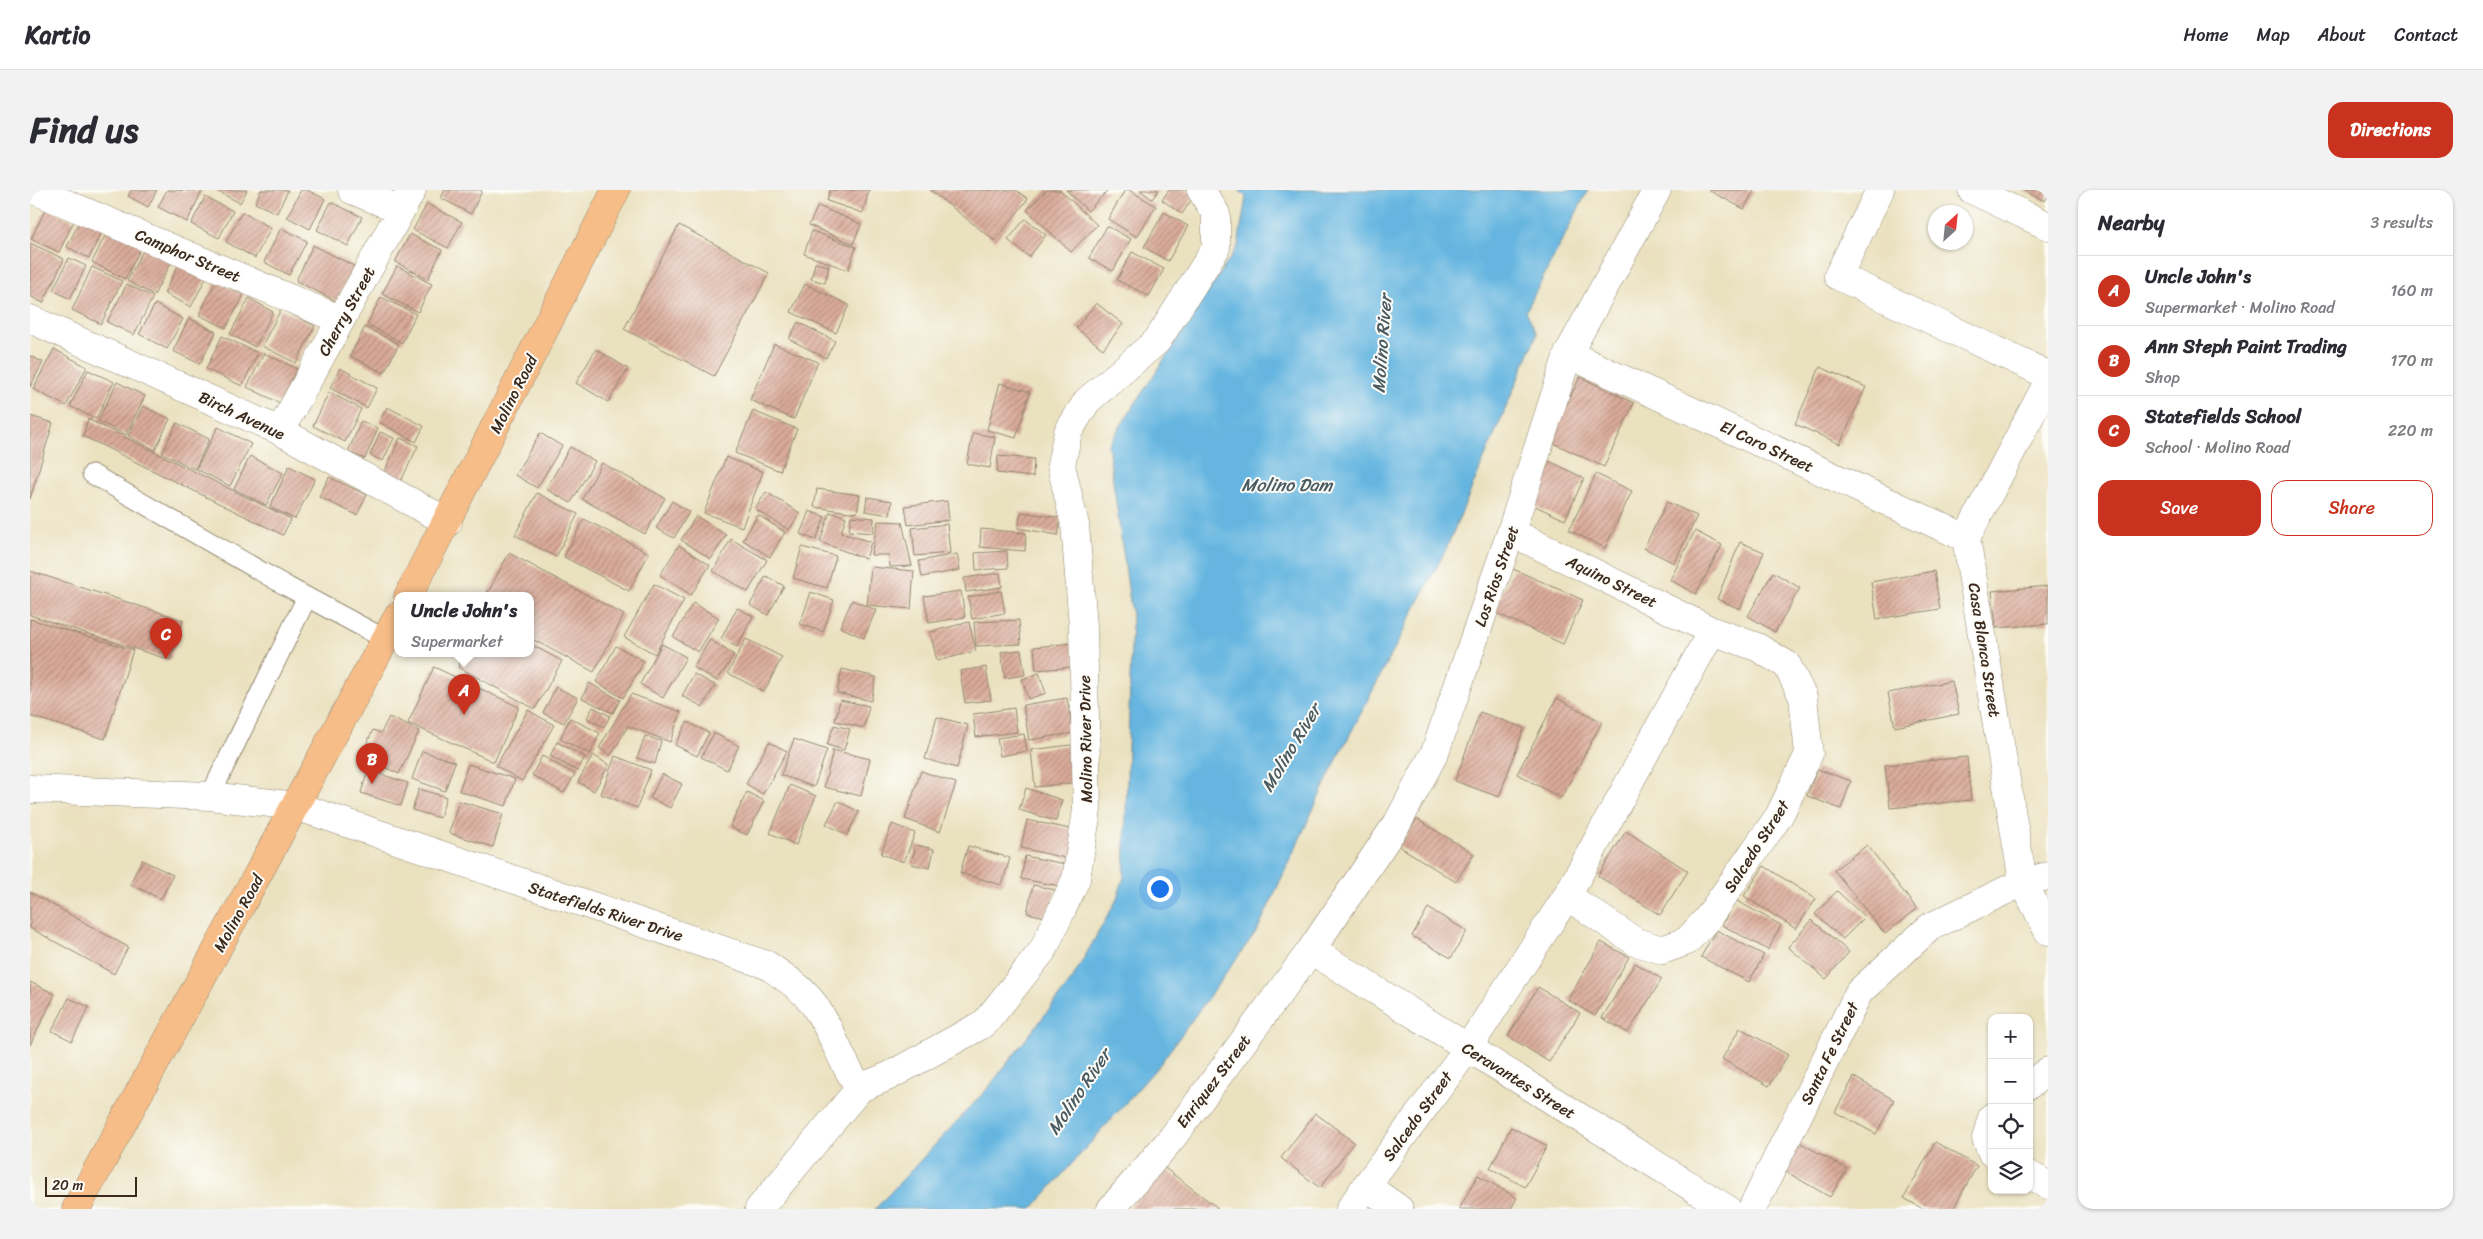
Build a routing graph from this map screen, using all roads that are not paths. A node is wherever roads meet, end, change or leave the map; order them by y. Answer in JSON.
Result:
{"nodes":[{"id":1,"x":34,"y":190,"type":"edge"},
{"id":2,"x":352,"y":190,"type":"edge"},
{"id":3,"x":616,"y":190,"type":"edge"},
{"id":4,"x":1201,"y":190,"type":"edge"},
{"id":5,"x":1657,"y":190,"type":"edge"},
{"id":6,"x":1880,"y":190,"type":"edge"},
{"id":7,"x":1972,"y":190,"type":"edge"},
{"id":8,"x":406,"y":200,"type":"edge"},
{"id":9,"x":2048,"y":226,"type":"edge"},
{"id":10,"x":30,"y":319,"type":"edge"},
{"id":11,"x":341,"y":320,"type":"junction"},
{"id":12,"x":1568,"y":354,"type":"junction"},
{"id":13,"x":2048,"y":375,"type":"edge"},
{"id":14,"x":2048,"y":382,"type":"edge"},
{"id":15,"x":280,"y":431,"type":"junction"},
{"id":16,"x":92,"y":474,"type":"dead end"},
{"id":17,"x":448,"y":522,"type":"junction"},
{"id":18,"x":1511,"y":532,"type":"junction"},
{"id":19,"x":1966,"y":538,"type":"junction"},
{"id":20,"x":410,"y":592,"type":"edge"},
{"id":21,"x":307,"y":597,"type":"junction"},
{"id":22,"x":392,"y":627,"type":"edge"},
{"id":23,"x":1712,"y":631,"type":"junction"},
{"id":24,"x":32,"y":793,"type":"edge"},
{"id":25,"x":210,"y":796,"type":"junction"},
{"id":26,"x":296,"y":806,"type":"junction"},
{"id":27,"x":2035,"y":879,"type":"edge"},
{"id":28,"x":1567,"y":896,"type":"junction"},
{"id":29,"x":2048,"y":931,"type":"edge"},
{"id":30,"x":1311,"y":950,"type":"junction"},
{"id":31,"x":1468,"y":1048,"type":"junction"},
{"id":32,"x":2048,"y":1071,"type":"edge"},
{"id":33,"x":2033,"y":1082,"type":"edge"},
{"id":34,"x":860,"y":1088,"type":"junction"},
{"id":35,"x":1988,"y":1131,"type":"edge"},
{"id":36,"x":1988,"y":1143,"type":"edge"},
{"id":37,"x":2033,"y":1177,"type":"edge"},
{"id":38,"x":1366,"y":1186,"type":"junction"},
{"id":39,"x":2048,"y":1186,"type":"edge"},
{"id":40,"x":76,"y":1209,"type":"edge"},
{"id":41,"x":759,"y":1209,"type":"edge"},
{"id":42,"x":1111,"y":1209,"type":"edge"},
{"id":43,"x":1350,"y":1209,"type":"edge"},
{"id":44,"x":1399,"y":1209,"type":"edge"},
{"id":45,"x":1727,"y":1209,"type":"edge"},
{"id":46,"x":1752,"y":1209,"type":"edge"}],
"edges":[{"from":1,"to":11,"type":"street","name":"Camphor Street"},
{"from":2,"to":8,"type":"street"},
{"from":3,"to":17,"type":"main road","name":"Molino Road"},
{"from":4,"to":34,"type":"street","name":"Molino River Drive"},
{"from":5,"to":12,"type":"street","name":"Los Rios Street"},
{"from":6,"to":13,"type":"street"},
{"from":7,"to":9,"type":"street"},
{"from":8,"to":11,"type":"street","name":"Cherry Street"},
{"from":10,"to":15,"type":"street","name":"Birch Avenue"},
{"from":11,"to":15,"type":"street","name":"Cherry Street"},
{"from":12,"to":18,"type":"street","name":"Los Rios Street"},
{"from":12,"to":19,"type":"street","name":"El Caro Street"},
{"from":14,"to":19,"type":"street"},
{"from":15,"to":17,"type":"street","name":"Birch Avenue"},
{"from":16,"to":21,"type":"lane"},
{"from":17,"to":20,"type":"main road","name":"Molino Road"},
{"from":18,"to":23,"type":"street","name":"Aquino Street"},
{"from":18,"to":30,"type":"street","name":"Los Rios Street"},
{"from":19,"to":27,"type":"street","name":"Casa Blanca Street"},
{"from":21,"to":22,"type":"lane"},
{"from":21,"to":25,"type":"lane"},
{"from":22,"to":26,"type":"main road","name":"Molino Road"},
{"from":23,"to":28,"type":"street","name":"Salcedo Street"},
{"from":23,"to":28,"type":"street","name":"Salcedo Street"},
{"from":24,"to":25,"type":"street","name":"Statefields River Drive"},
{"from":25,"to":26,"type":"street","name":"Statefields River Drive"},
{"from":26,"to":34,"type":"street","name":"Statefields River Drive"},
{"from":26,"to":40,"type":"main road","name":"Molino Road"},
{"from":27,"to":29,"type":"street","name":"Casa Blanca Street"},
{"from":27,"to":46,"type":"street","name":"Santa Fe Street"},
{"from":28,"to":31,"type":"street","name":"Salcedo Street"},
{"from":30,"to":31,"type":"street","name":"Ceravantes Street"},
{"from":30,"to":42,"type":"street","name":"Enriquez Street"},
{"from":31,"to":38,"type":"street","name":"Salcedo Street"},
{"from":31,"to":45,"type":"street","name":"Ceravantes Street"},
{"from":32,"to":33,"type":"street"},
{"from":34,"to":41,"type":"street","name":"Molino River Drive"},
{"from":35,"to":36,"type":"street"},
{"from":37,"to":39,"type":"street"},
{"from":38,"to":43,"type":"street","name":"Salcedo Street"},
{"from":38,"to":44,"type":"street"}]}
